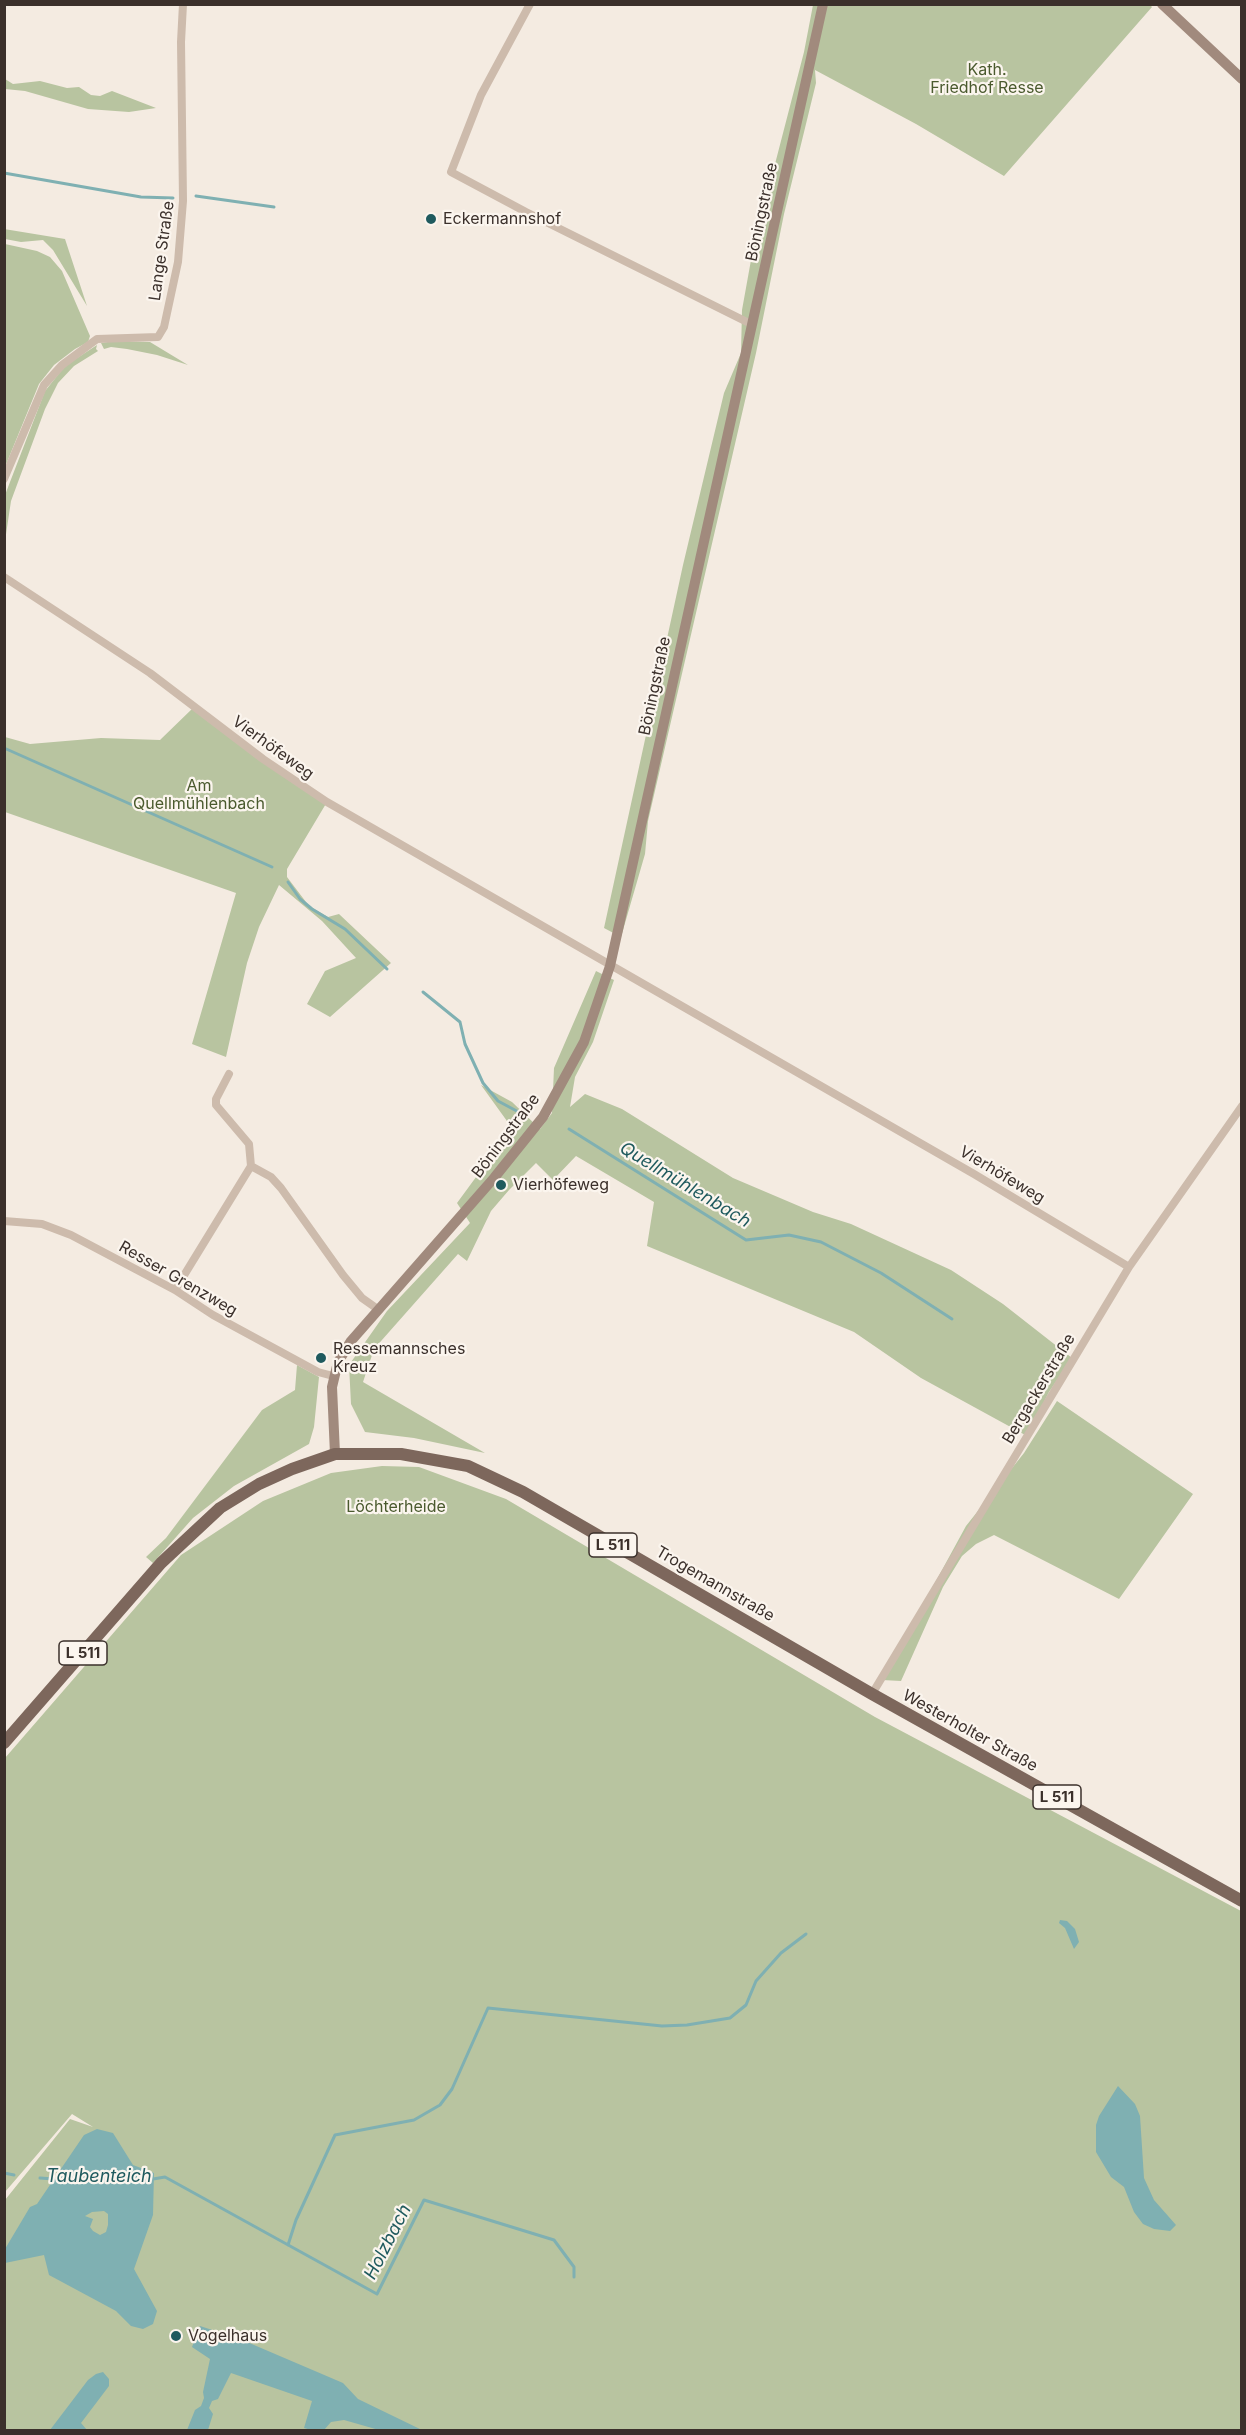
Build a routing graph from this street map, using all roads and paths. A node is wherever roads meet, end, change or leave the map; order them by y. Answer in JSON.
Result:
{"nodes":[{"id":1,"x":183,"y":4,"type":"edge"},
{"id":2,"x":530,"y":4,"type":"edge"},
{"id":3,"x":823,"y":4,"type":"edge"},
{"id":4,"x":1162,"y":4,"type":"edge"},
{"id":5,"x":1242,"y":80,"type":"edge"},
{"id":6,"x":753,"y":325,"type":"junction"},
{"id":7,"x":4,"y":479,"type":"edge"},
{"id":8,"x":4,"y":578,"type":"edge"},
{"id":9,"x":610,"y":966,"type":"junction"},
{"id":10,"x":229,"y":1074,"type":"dead end"},
{"id":11,"x":1242,"y":1106,"type":"edge"},
{"id":12,"x":251,"y":1166,"type":"junction"},
{"id":13,"x":4,"y":1221,"type":"edge"},
{"id":14,"x":1130,"y":1267,"type":"junction"},
{"id":15,"x":175,"y":1290,"type":"junction"},
{"id":16,"x":379,"y":1310,"type":"junction"},
{"id":17,"x":333,"y":1376,"type":"junction"},
{"id":18,"x":335,"y":1454,"type":"junction"},
{"id":19,"x":872,"y":1695,"type":"junction"},
{"id":20,"x":4,"y":1743,"type":"edge"},
{"id":21,"x":1242,"y":1901,"type":"edge"}],
"edges":[{"from":1,"to":7,"type":"street","name":"Lange Straße"},
{"from":2,"to":6,"type":"street"},
{"from":3,"to":6,"type":"main road","name":"Böningstraße"},
{"from":4,"to":5,"type":"main road"},
{"from":6,"to":9,"type":"main road","name":"Böningstraße"},
{"from":8,"to":9,"type":"street","name":"Vierhöfeweg"},
{"from":9,"to":14,"type":"street","name":"Vierhöfeweg"},
{"from":9,"to":16,"type":"main road","name":"Böningstraße"},
{"from":10,"to":12,"type":"street"},
{"from":11,"to":14,"type":"street","name":"Bergackerstraße"},
{"from":12,"to":15,"type":"street"},
{"from":12,"to":16,"type":"street"},
{"from":13,"to":15,"type":"street","name":"Resser Grenzweg"},
{"from":14,"to":19,"type":"street","name":"Bergackerstraße"},
{"from":15,"to":17,"type":"street","name":"Resser Grenzweg"},
{"from":16,"to":17,"type":"main road","name":"Böningstraße"},
{"from":17,"to":18,"type":"main road","name":"Böningstraße"},
{"from":18,"to":19,"type":"main road","name":"Trogemannstraße","number":"L 511"},
{"from":18,"to":20,"type":"main road","number":"L 511"},
{"from":19,"to":21,"type":"main road","name":"Westerholter Straße","number":"L 511"}]}
